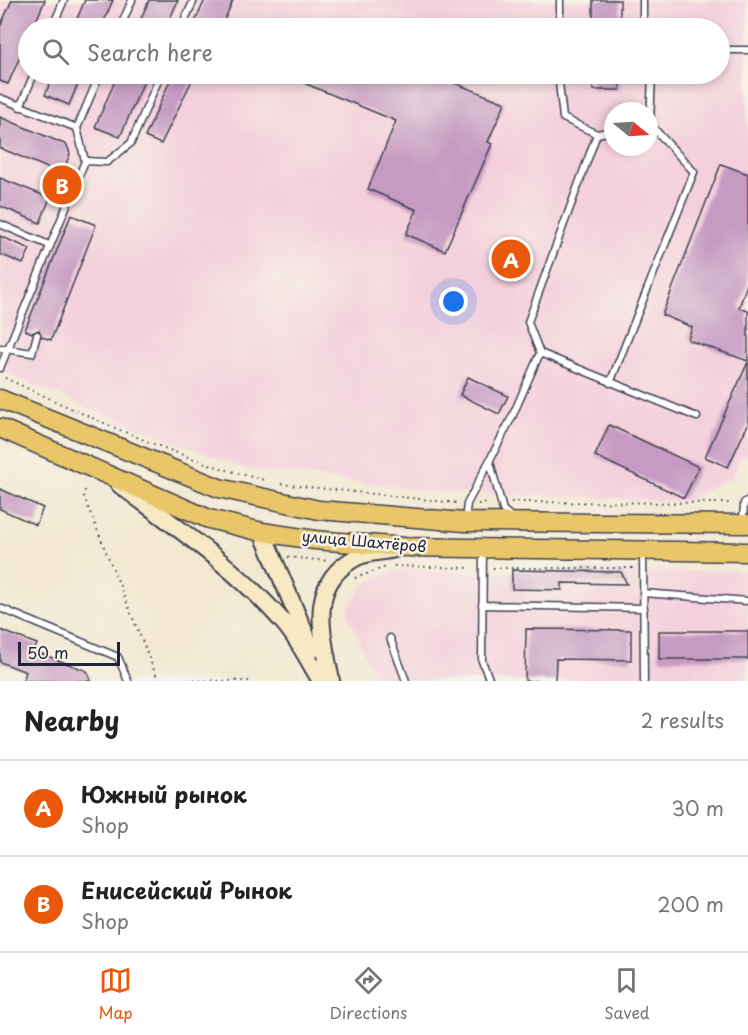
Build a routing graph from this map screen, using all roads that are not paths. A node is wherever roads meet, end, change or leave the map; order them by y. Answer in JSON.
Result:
{"nodes":[{"id":1,"x":64,"y":0,"type":"edge"},
{"id":2,"x":132,"y":0,"type":"edge"},
{"id":3,"x":194,"y":0,"type":"edge"},
{"id":4,"x":560,"y":0,"type":"edge"},
{"id":5,"x":643,"y":0,"type":"edge"},
{"id":6,"x":56,"y":18,"type":"edge"},
{"id":7,"x":124,"y":18,"type":"edge"},
{"id":8,"x":186,"y":18,"type":"edge"},
{"id":9,"x":560,"y":18,"type":"edge"},
{"id":10,"x":643,"y":18,"type":"edge"},
{"id":11,"x":730,"y":50,"type":"edge"},
{"id":12,"x":748,"y":50,"type":"edge"},
{"id":13,"x":30,"y":84,"type":"edge"},
{"id":14,"x":96,"y":84,"type":"edge"},
{"id":15,"x":158,"y":84,"type":"edge"},
{"id":16,"x":559,"y":84,"type":"edge"},
{"id":17,"x":651,"y":84,"type":"edge"},
{"id":18,"x":0,"y":98,"type":"edge"},
{"id":19,"x":650,"y":102,"type":"edge"},
{"id":20,"x":20,"y":107,"type":"junction"},
{"id":21,"x":77,"y":128,"type":"junction"},
{"id":22,"x":604,"y":133,"type":"edge"},
{"id":23,"x":597,"y":134,"type":"junction"},
{"id":24,"x":658,"y":134,"type":"edge"},
{"id":25,"x":85,"y":161,"type":"junction"},
{"id":26,"x":0,"y":224,"type":"edge"},
{"id":27,"x":49,"y":245,"type":"junction"},
{"id":28,"x":37,"y":335,"type":"dead end"},
{"id":29,"x":3,"y":350,"type":"edge"},
{"id":30,"x":540,"y":353,"type":"junction"},
{"id":31,"x":0,"y":368,"type":"edge"},
{"id":32,"x":610,"y":383,"type":"junction"},
{"id":33,"x":0,"y":399,"type":"edge"},
{"id":34,"x":697,"y":417,"type":"dead end"},
{"id":35,"x":0,"y":428,"type":"edge"},
{"id":36,"x":490,"y":462,"type":"junction"},
{"id":37,"x":109,"y":476,"type":"junction"},
{"id":38,"x":273,"y":492,"type":"junction"},
{"id":39,"x":746,"y":501,"type":"edge"},
{"id":40,"x":466,"y":513,"type":"junction"},
{"id":41,"x":520,"y":523,"type":"junction"},
{"id":42,"x":746,"y":524,"type":"edge"},
{"id":43,"x":262,"y":532,"type":"junction"},
{"id":44,"x":405,"y":547,"type":"junction"},
{"id":45,"x":483,"y":549,"type":"junction"},
{"id":46,"x":748,"y":552,"type":"edge"},
{"id":47,"x":643,"y":560,"type":"junction"},
{"id":48,"x":643,"y":593,"type":"junction"},
{"id":49,"x":748,"y":601,"type":"edge"},
{"id":50,"x":482,"y":605,"type":"junction"},
{"id":51,"x":0,"y":608,"type":"edge"},
{"id":52,"x":644,"y":608,"type":"junction"},
{"id":53,"x":390,"y":638,"type":"dead end"},
{"id":54,"x":128,"y":681,"type":"edge"},
{"id":55,"x":323,"y":681,"type":"edge"},
{"id":56,"x":331,"y":681,"type":"edge"},
{"id":57,"x":406,"y":681,"type":"edge"},
{"id":58,"x":490,"y":681,"type":"edge"},
{"id":59,"x":644,"y":681,"type":"edge"}],
"edges":[{"from":1,"to":6,"type":"lane"},
{"from":2,"to":7,"type":"lane"},
{"from":3,"to":8,"type":"lane"},
{"from":4,"to":9,"type":"lane"},
{"from":5,"to":10,"type":"lane"},
{"from":11,"to":12,"type":"lane"},
{"from":13,"to":20,"type":"lane"},
{"from":14,"to":21,"type":"lane"},
{"from":15,"to":25,"type":"lane"},
{"from":16,"to":23,"type":"lane"},
{"from":17,"to":19,"type":"lane"},
{"from":18,"to":20,"type":"lane"},
{"from":20,"to":21,"type":"lane"},
{"from":21,"to":25,"type":"lane"},
{"from":22,"to":23,"type":"lane"},
{"from":23,"to":30,"type":"lane"},
{"from":24,"to":32,"type":"lane"},
{"from":25,"to":27,"type":"lane"},
{"from":26,"to":27,"type":"lane"},
{"from":27,"to":29,"type":"lane"},
{"from":28,"to":29,"type":"lane"},
{"from":29,"to":31,"type":"lane"},
{"from":30,"to":32,"type":"lane"},
{"from":30,"to":36,"type":"lane"},
{"from":32,"to":34,"type":"lane"},
{"from":33,"to":38,"type":"main road","name":"улица Шахтёров"},
{"from":35,"to":37,"type":"main road","name":"улица Шахтёров"},
{"from":36,"to":40,"type":"lane"},
{"from":36,"to":41,"type":"lane"},
{"from":37,"to":43,"type":"main road","name":"улица Шахтёров"},
{"from":37,"to":55,"type":"street"},
{"from":38,"to":40,"type":"main road","name":"улица Шахтёров"},
{"from":38,"to":43,"type":"main road"},
{"from":39,"to":42,"type":"lane"},
{"from":40,"to":41,"type":"main road","name":"улица Шахтёров"},
{"from":41,"to":42,"type":"main road","name":"улица Шахтёров"},
{"from":43,"to":44,"type":"main road","name":"улица Шахтёров"},
{"from":43,"to":55,"type":"street"},
{"from":44,"to":45,"type":"main road","name":"улица Шахтёров"},
{"from":44,"to":56,"type":"street"},
{"from":45,"to":47,"type":"main road","name":"улица Шахтёров"},
{"from":45,"to":50,"type":"lane"},
{"from":46,"to":47,"type":"main road","name":"улица Шахтёров"},
{"from":47,"to":48,"type":"lane"},
{"from":48,"to":49,"type":"lane"},
{"from":48,"to":52,"type":"lane"},
{"from":50,"to":52,"type":"lane"},
{"from":50,"to":58,"type":"lane"},
{"from":51,"to":54,"type":"lane"},
{"from":52,"to":59,"type":"lane"},
{"from":53,"to":57,"type":"lane"}]}
